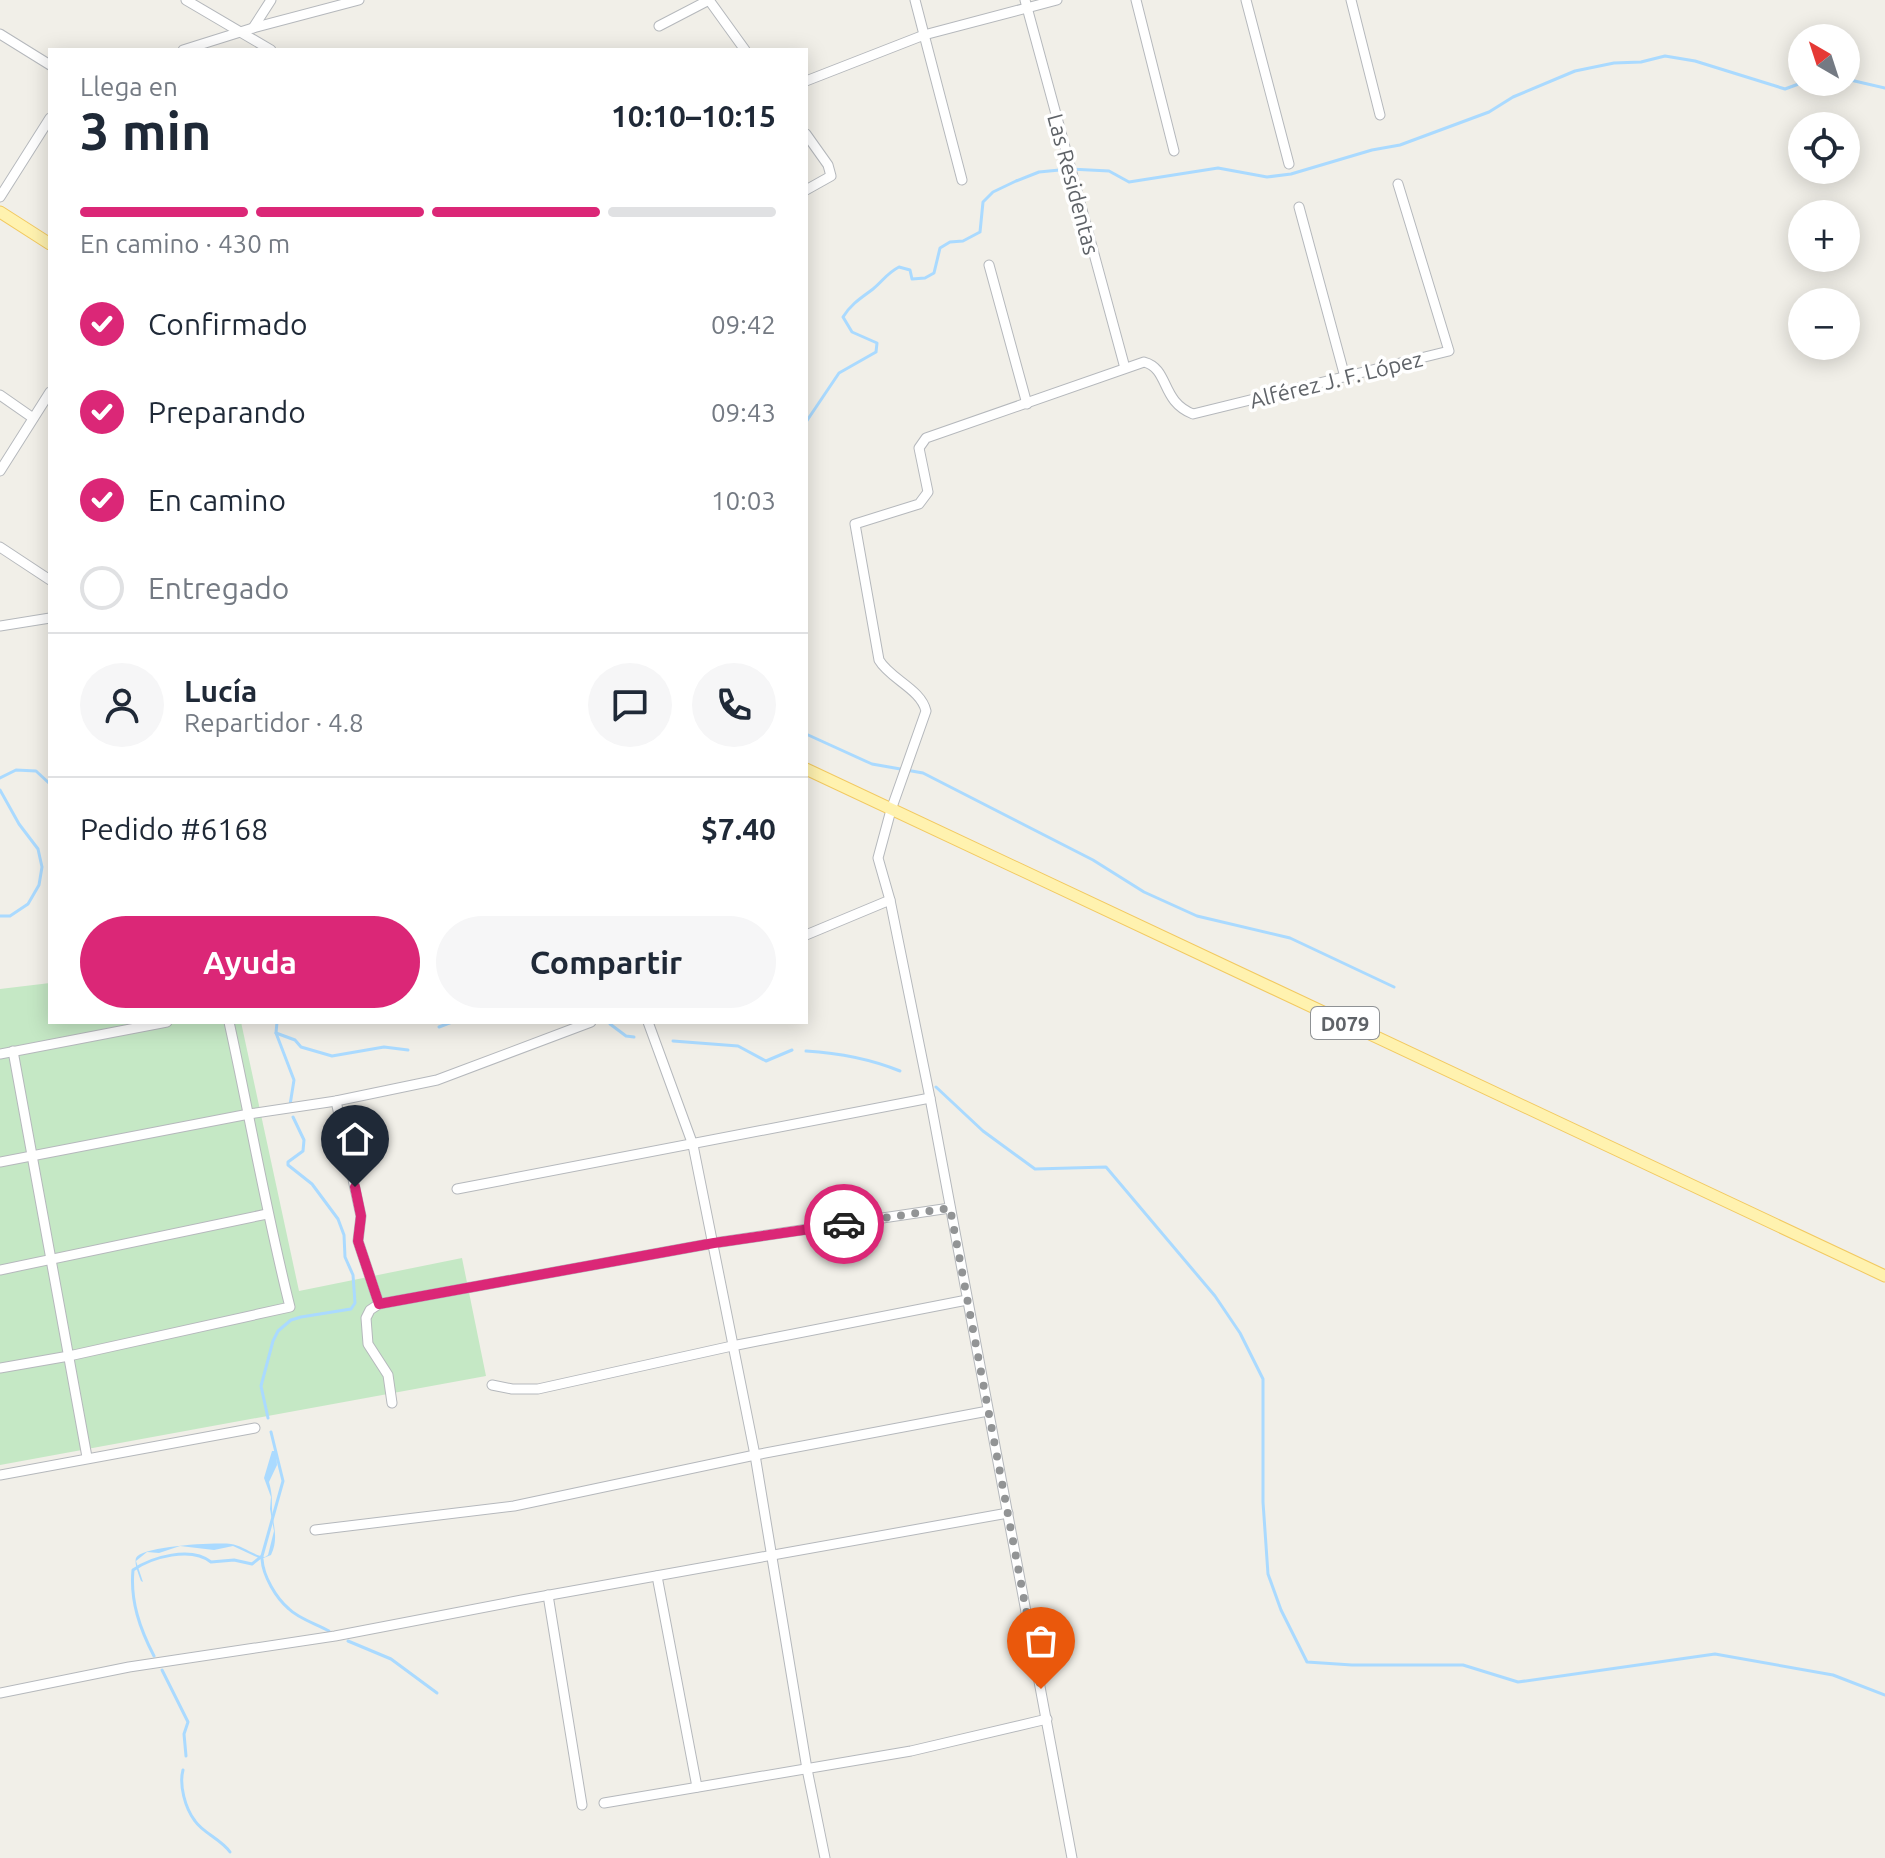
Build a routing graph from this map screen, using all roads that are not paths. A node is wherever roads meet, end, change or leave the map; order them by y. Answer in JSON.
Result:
{"nodes":[{"id":1,"x":186,"y":0,"type":"edge"},
{"id":2,"x":271,"y":0,"type":"edge"},
{"id":3,"x":359,"y":0,"type":"edge"},
{"id":4,"x":709,"y":0,"type":"edge"},
{"id":5,"x":915,"y":0,"type":"edge"},
{"id":6,"x":1057,"y":0,"type":"edge"},
{"id":7,"x":1136,"y":0,"type":"edge"},
{"id":8,"x":1246,"y":0,"type":"edge"},
{"id":9,"x":1351,"y":0,"type":"edge"},
{"id":10,"x":1026,"y":4,"type":"edge"},
{"id":11,"x":659,"y":26,"type":"dead end"},
{"id":12,"x":253,"y":28,"type":"junction"},
{"id":13,"x":243,"y":33,"type":"junction"},
{"id":14,"x":0,"y":34,"type":"edge"},
{"id":15,"x":924,"y":35,"type":"junction"},
{"id":16,"x":190,"y":48,"type":"edge"},
{"id":17,"x":268,"y":48,"type":"edge"},
{"id":18,"x":744,"y":48,"type":"edge"},
{"id":19,"x":48,"y":64,"type":"edge"},
{"id":20,"x":808,"y":80,"type":"edge"},
{"id":21,"x":1380,"y":115,"type":"dead end"},
{"id":22,"x":48,"y":121,"type":"edge"},
{"id":23,"x":808,"y":137,"type":"edge"},
{"id":24,"x":1174,"y":151,"type":"dead end"},
{"id":25,"x":1289,"y":164,"type":"dead end"},
{"id":26,"x":962,"y":180,"type":"dead end"},
{"id":27,"x":1398,"y":184,"type":"dead end"},
{"id":28,"x":808,"y":189,"type":"edge"},
{"id":29,"x":0,"y":197,"type":"edge"},
{"id":30,"x":1299,"y":207,"type":"dead end"},
{"id":31,"x":0,"y":212,"type":"edge"},
{"id":32,"x":48,"y":243,"type":"edge"},
{"id":33,"x":989,"y":265,"type":"dead end"},
{"id":34,"x":1125,"y":368,"type":"junction"},
{"id":35,"x":1345,"y":377,"type":"junction"},
{"id":36,"x":0,"y":395,"type":"edge"},
{"id":37,"x":48,"y":395,"type":"edge"},
{"id":38,"x":1027,"y":404,"type":"junction"},
{"id":39,"x":33,"y":418,"type":"junction"},
{"id":40,"x":0,"y":471,"type":"edge"},
{"id":41,"x":0,"y":547,"type":"edge"},
{"id":42,"x":48,"y":579,"type":"edge"},
{"id":43,"x":48,"y":618,"type":"edge"},
{"id":44,"x":0,"y":626,"type":"edge"},
{"id":45,"x":808,"y":770,"type":"edge"},
{"id":46,"x":891,"y":810,"type":"junction"},
{"id":47,"x":890,"y":900,"type":"junction"},
{"id":48,"x":808,"y":934,"type":"edge"},
{"id":49,"x":156,"y":1024,"type":"edge"},
{"id":50,"x":229,"y":1024,"type":"edge"},
{"id":51,"x":586,"y":1024,"type":"edge"},
{"id":52,"x":649,"y":1024,"type":"edge"},
{"id":53,"x":13,"y":1051,"type":"junction"},
{"id":54,"x":0,"y":1054,"type":"edge"},
{"id":55,"x":930,"y":1098,"type":"junction"},
{"id":56,"x":336,"y":1101,"type":"junction"},
{"id":57,"x":249,"y":1114,"type":"junction"},
{"id":58,"x":693,"y":1145,"type":"junction"},
{"id":59,"x":30,"y":1156,"type":"junction"},
{"id":60,"x":0,"y":1162,"type":"edge"},
{"id":61,"x":457,"y":1189,"type":"dead end"},
{"id":62,"x":950,"y":1208,"type":"junction"},
{"id":63,"x":267,"y":1214,"type":"junction"},
{"id":64,"x":714,"y":1243,"type":"junction"},
{"id":65,"x":50,"y":1260,"type":"junction"},
{"id":66,"x":0,"y":1270,"type":"edge"},
{"id":67,"x":1885,"y":1276,"type":"edge"},
{"id":68,"x":967,"y":1300,"type":"junction"},
{"id":69,"x":379,"y":1304,"type":"junction"},
{"id":70,"x":732,"y":1346,"type":"junction"},
{"id":71,"x":69,"y":1356,"type":"junction"},
{"id":72,"x":0,"y":1368,"type":"edge"},
{"id":73,"x":492,"y":1385,"type":"dead end"},
{"id":74,"x":392,"y":1403,"type":"dead end"},
{"id":75,"x":988,"y":1411,"type":"junction"},
{"id":76,"x":255,"y":1428,"type":"dead end"},
{"id":77,"x":755,"y":1455,"type":"junction"},
{"id":78,"x":87,"y":1457,"type":"junction"},
{"id":79,"x":0,"y":1475,"type":"edge"},
{"id":80,"x":1008,"y":1513,"type":"junction"},
{"id":81,"x":315,"y":1530,"type":"dead end"},
{"id":82,"x":772,"y":1555,"type":"junction"},
{"id":83,"x":657,"y":1576,"type":"junction"},
{"id":84,"x":548,"y":1595,"type":"junction"},
{"id":85,"x":0,"y":1693,"type":"edge"},
{"id":86,"x":1047,"y":1719,"type":"junction"},
{"id":87,"x":807,"y":1769,"type":"junction"},
{"id":88,"x":697,"y":1787,"type":"junction"},
{"id":89,"x":604,"y":1803,"type":"dead end"},
{"id":90,"x":582,"y":1805,"type":"dead end"},
{"id":91,"x":825,"y":1858,"type":"edge"},
{"id":92,"x":1072,"y":1858,"type":"edge"}],
"edges":[{"from":1,"to":13,"type":"street"},
{"from":2,"to":12,"type":"street"},
{"from":3,"to":12,"type":"street"},
{"from":4,"to":11,"type":"street"},
{"from":4,"to":18,"type":"street"},
{"from":5,"to":15,"type":"street"},
{"from":6,"to":10,"type":"street"},
{"from":7,"to":24,"type":"street"},
{"from":8,"to":25,"type":"street"},
{"from":9,"to":21,"type":"street"},
{"from":10,"to":15,"type":"street"},
{"from":10,"to":34,"type":"street","name":"Las Residentas"},
{"from":12,"to":13,"type":"street"},
{"from":13,"to":16,"type":"street"},
{"from":13,"to":17,"type":"street"},
{"from":14,"to":19,"type":"street"},
{"from":15,"to":20,"type":"street"},
{"from":15,"to":26,"type":"street"},
{"from":22,"to":29,"type":"street"},
{"from":23,"to":28,"type":"street"},
{"from":27,"to":35,"type":"street","name":"Alférez J. F. López"},
{"from":30,"to":35,"type":"street"},
{"from":31,"to":32,"type":"main road"},
{"from":33,"to":38,"type":"street"},
{"from":34,"to":35,"type":"street","name":"Alférez J. F. López"},
{"from":34,"to":38,"type":"street"},
{"from":36,"to":39,"type":"street"},
{"from":37,"to":39,"type":"street"},
{"from":38,"to":46,"type":"street"},
{"from":39,"to":40,"type":"street"},
{"from":41,"to":42,"type":"street"},
{"from":43,"to":44,"type":"street"},
{"from":45,"to":46,"type":"main road","number":"D079"},
{"from":46,"to":47,"type":"street"},
{"from":46,"to":67,"type":"main road","number":"D079"},
{"from":47,"to":48,"type":"street"},
{"from":47,"to":55,"type":"street"},
{"from":49,"to":53,"type":"street"},
{"from":50,"to":57,"type":"street"},
{"from":51,"to":56,"type":"street"},
{"from":52,"to":58,"type":"street"},
{"from":53,"to":54,"type":"street"},
{"from":53,"to":59,"type":"street"},
{"from":55,"to":58,"type":"street"},
{"from":55,"to":62,"type":"street"},
{"from":56,"to":57,"type":"street"},
{"from":56,"to":69,"type":"street"},
{"from":57,"to":59,"type":"street"},
{"from":57,"to":63,"type":"street"},
{"from":58,"to":61,"type":"street"},
{"from":58,"to":64,"type":"street"},
{"from":59,"to":60,"type":"street"},
{"from":59,"to":65,"type":"street"},
{"from":62,"to":64,"type":"street"},
{"from":62,"to":68,"type":"street"},
{"from":63,"to":65,"type":"street"},
{"from":63,"to":71,"type":"street"},
{"from":64,"to":69,"type":"street"},
{"from":64,"to":70,"type":"street"},
{"from":65,"to":66,"type":"street"},
{"from":65,"to":71,"type":"street"},
{"from":68,"to":70,"type":"street"},
{"from":68,"to":75,"type":"street"},
{"from":69,"to":74,"type":"street"},
{"from":70,"to":73,"type":"street"},
{"from":70,"to":77,"type":"street"},
{"from":71,"to":72,"type":"street"},
{"from":71,"to":78,"type":"street"},
{"from":75,"to":77,"type":"street"},
{"from":75,"to":80,"type":"street"},
{"from":76,"to":78,"type":"street"},
{"from":77,"to":81,"type":"street"},
{"from":77,"to":82,"type":"street"},
{"from":78,"to":79,"type":"street"},
{"from":80,"to":82,"type":"street"},
{"from":80,"to":86,"type":"street"},
{"from":82,"to":83,"type":"street"},
{"from":82,"to":87,"type":"street"},
{"from":83,"to":84,"type":"street"},
{"from":83,"to":88,"type":"street"},
{"from":84,"to":85,"type":"street"},
{"from":84,"to":90,"type":"street"},
{"from":86,"to":87,"type":"street"},
{"from":86,"to":92,"type":"street"},
{"from":87,"to":88,"type":"street"},
{"from":87,"to":91,"type":"street"},
{"from":88,"to":89,"type":"street"}]}
